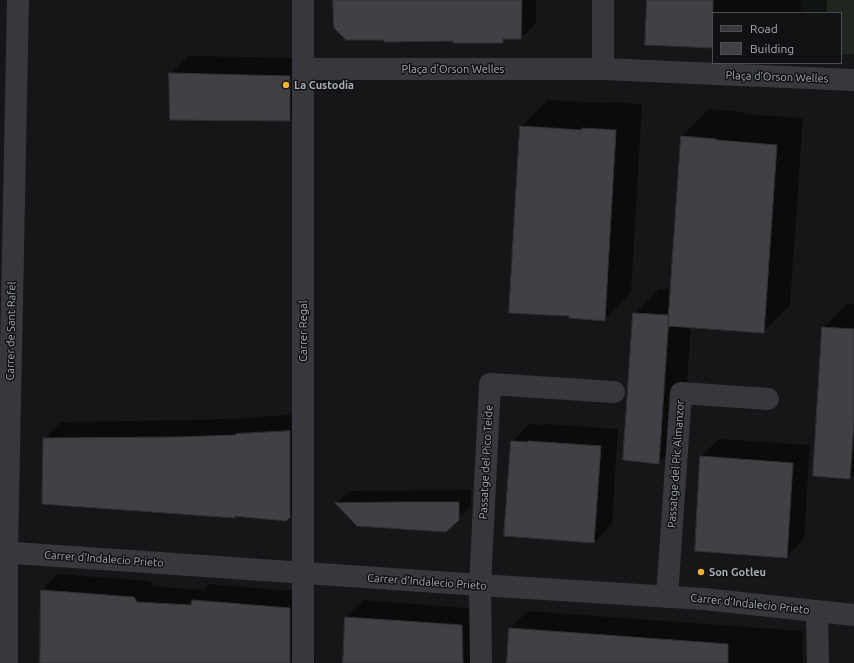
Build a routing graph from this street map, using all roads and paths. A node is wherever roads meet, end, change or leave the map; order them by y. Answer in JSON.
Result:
{"nodes":[{"id":1,"x":18,"y":0,"type":"edge"},
{"id":2,"x":303,"y":0,"type":"edge"},
{"id":3,"x":603,"y":0,"type":"edge"},
{"id":4,"x":303,"y":69,"type":"junction"},
{"id":5,"x":603,"y":69,"type":"junction"},
{"id":6,"x":854,"y":80,"type":"edge"},
{"id":7,"x":614,"y":392,"type":"dead end"},
{"id":8,"x":768,"y":399,"type":"dead end"},
{"id":9,"x":3,"y":552,"type":"edge"},
{"id":10,"x":303,"y":574,"type":"junction"},
{"id":11,"x":480,"y":586,"type":"junction"},
{"id":12,"x":667,"y":597,"type":"junction"},
{"id":13,"x":817,"y":611,"type":"junction"},
{"id":14,"x":854,"y":614,"type":"edge"},
{"id":15,"x":7,"y":663,"type":"edge"},
{"id":16,"x":303,"y":663,"type":"edge"},
{"id":17,"x":481,"y":663,"type":"edge"},
{"id":18,"x":818,"y":663,"type":"edge"}],
"edges":[{"from":1,"to":9,"type":"street","name":"Carrer de Sant Rafel"},
{"from":2,"to":4,"type":"street","name":"Carrer Regal"},
{"from":3,"to":5,"type":"street"},
{"from":4,"to":5,"type":"street","name":"Plaça d'Orson Welles"},
{"from":4,"to":10,"type":"street","name":"Carrer Regal"},
{"from":5,"to":6,"type":"street","name":"Plaça d'Orson Welles"},
{"from":7,"to":11,"type":"street","name":"Passatge del Pico Teide"},
{"from":8,"to":12,"type":"street","name":"Passatge del Pic Almanzor"},
{"from":9,"to":10,"type":"street","name":"Carrer d'Indalecio Prieto"},
{"from":9,"to":15,"type":"street","name":"Carrer de Sant Rafel"},
{"from":10,"to":11,"type":"street","name":"Carrer d'Indalecio Prieto"},
{"from":10,"to":16,"type":"street","name":"Carrer Regal"},
{"from":11,"to":12,"type":"street","name":"Carrer d'Indalecio Prieto"},
{"from":11,"to":17,"type":"street","name":"Passatge del Pico Teide"},
{"from":12,"to":13,"type":"street","name":"Carrer d'Indalecio Prieto"},
{"from":13,"to":14,"type":"street","name":"Carrer d'Indalecio Prieto"},
{"from":13,"to":18,"type":"street"}]}
